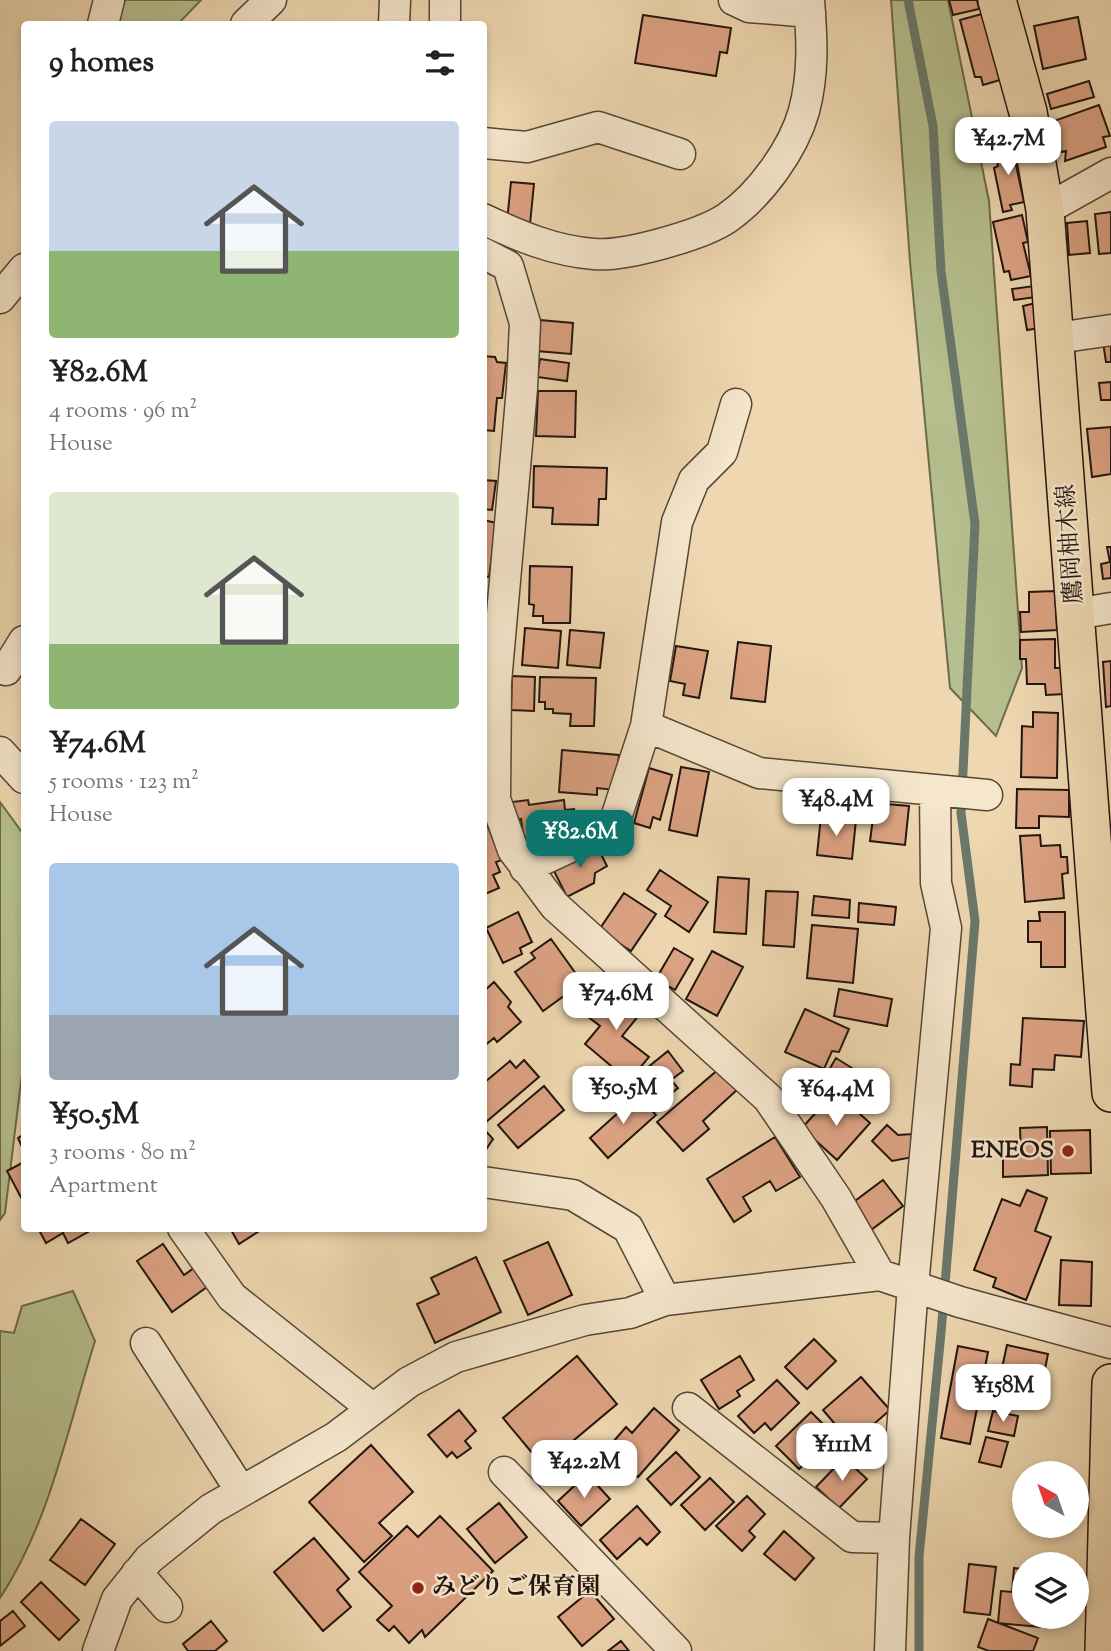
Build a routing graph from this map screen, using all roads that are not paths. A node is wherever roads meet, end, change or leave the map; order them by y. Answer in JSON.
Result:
{"nodes":[{"id":1,"x":109,"y":0,"type":"edge"},
{"id":2,"x":271,"y":0,"type":"edge"},
{"id":3,"x":395,"y":0,"type":"edge"},
{"id":4,"x":445,"y":0,"type":"edge"},
{"id":5,"x":734,"y":0,"type":"edge"},
{"id":6,"x":998,"y":0,"type":"edge"},
{"id":7,"x":810,"y":6,"type":"edge"},
{"id":8,"x":104,"y":21,"type":"edge"},
{"id":9,"x":249,"y":21,"type":"edge"},
{"id":10,"x":394,"y":21,"type":"edge"},
{"id":11,"x":445,"y":21,"type":"edge"},
{"id":12,"x":487,"y":143,"type":"edge"},
{"id":13,"x":680,"y":154,"type":"dead end"},
{"id":14,"x":1111,"y":173,"type":"edge"},
{"id":15,"x":1045,"y":210,"type":"junction"},
{"id":16,"x":487,"y":221,"type":"edge"},
{"id":17,"x":487,"y":255,"type":"edge"},
{"id":18,"x":21,"y":273,"type":"edge"},
{"id":19,"x":0,"y":299,"type":"edge"},
{"id":20,"x":1111,"y":330,"type":"edge"},
{"id":21,"x":1057,"y":338,"type":"junction"},
{"id":22,"x":736,"y":404,"type":"dead end"},
{"id":23,"x":1094,"y":611,"type":"edge"},
{"id":24,"x":21,"y":646,"type":"edge"},
{"id":25,"x":0,"y":668,"type":"edge"},
{"id":26,"x":496,"y":682,"type":"junction"},
{"id":27,"x":487,"y":701,"type":"edge"},
{"id":28,"x":646,"y":726,"type":"junction"},
{"id":29,"x":0,"y":752,"type":"edge"},
{"id":30,"x":21,"y":775,"type":"edge"},
{"id":31,"x":935,"y":792,"type":"junction"},
{"id":32,"x":987,"y":795,"type":"dead end"},
{"id":33,"x":1101,"y":808,"type":"edge"},
{"id":34,"x":525,"y":869,"type":"junction"},
{"id":35,"x":1108,"y":1002,"type":"edge"},
{"id":36,"x":1111,"y":1093,"type":"edge"},
{"id":37,"x":487,"y":1183,"type":"edge"},
{"id":38,"x":186,"y":1232,"type":"edge"},
{"id":39,"x":880,"y":1275,"type":"junction"},
{"id":40,"x":919,"y":1289,"type":"junction"},
{"id":41,"x":666,"y":1300,"type":"junction"},
{"id":42,"x":146,"y":1343,"type":"dead end"},
{"id":43,"x":1111,"y":1343,"type":"edge"},
{"id":44,"x":1111,"y":1383,"type":"edge"},
{"id":45,"x":688,"y":1408,"type":"dead end"},
{"id":46,"x":373,"y":1409,"type":"junction"},
{"id":47,"x":504,"y":1472,"type":"dead end"},
{"id":48,"x":241,"y":1491,"type":"junction"},
{"id":49,"x":894,"y":1538,"type":"junction"},
{"id":50,"x":137,"y":1573,"type":"junction"},
{"id":51,"x":167,"y":1607,"type":"dead end"},
{"id":52,"x":109,"y":1645,"type":"edge"},
{"id":53,"x":676,"y":1651,"type":"edge"},
{"id":54,"x":890,"y":1651,"type":"edge"},
{"id":55,"x":1104,"y":1651,"type":"edge"}],
"edges":[{"from":1,"to":8,"type":"street"},
{"from":2,"to":9,"type":"street"},
{"from":3,"to":10,"type":"street"},
{"from":4,"to":11,"type":"street"},
{"from":5,"to":7,"type":"street"},
{"from":6,"to":15,"type":"main road","name":"鷹岡柚木線"},
{"from":7,"to":16,"type":"street"},
{"from":12,"to":13,"type":"street"},
{"from":14,"to":15,"type":"street"},
{"from":15,"to":21,"type":"main road","name":"鷹岡柚木線"},
{"from":17,"to":26,"type":"street"},
{"from":18,"to":19,"type":"street"},
{"from":20,"to":21,"type":"street"},
{"from":21,"to":23,"type":"main road","name":"鷹岡柚木線"},
{"from":22,"to":28,"type":"street"},
{"from":23,"to":33,"type":"main road","name":"鷹岡柚木線"},
{"from":24,"to":25,"type":"street"},
{"from":26,"to":27,"type":"street"},
{"from":26,"to":34,"type":"street"},
{"from":28,"to":31,"type":"street"},
{"from":28,"to":34,"type":"street"},
{"from":29,"to":30,"type":"street"},
{"from":31,"to":32,"type":"street"},
{"from":31,"to":40,"type":"street"},
{"from":33,"to":35,"type":"main road","name":"鷹岡柚木線"},
{"from":34,"to":39,"type":"street"},
{"from":35,"to":36,"type":"main road","name":"鷹岡柚木線"},
{"from":37,"to":41,"type":"street"},
{"from":38,"to":46,"type":"street"},
{"from":39,"to":40,"type":"street"},
{"from":39,"to":41,"type":"street"},
{"from":40,"to":43,"type":"street"},
{"from":40,"to":49,"type":"street"},
{"from":41,"to":46,"type":"street"},
{"from":42,"to":48,"type":"street"},
{"from":44,"to":55,"type":"main road"},
{"from":45,"to":49,"type":"street"},
{"from":46,"to":48,"type":"street"},
{"from":47,"to":53,"type":"street"},
{"from":48,"to":50,"type":"street"},
{"from":49,"to":54,"type":"street"},
{"from":50,"to":51,"type":"street"},
{"from":50,"to":52,"type":"street"}]}
